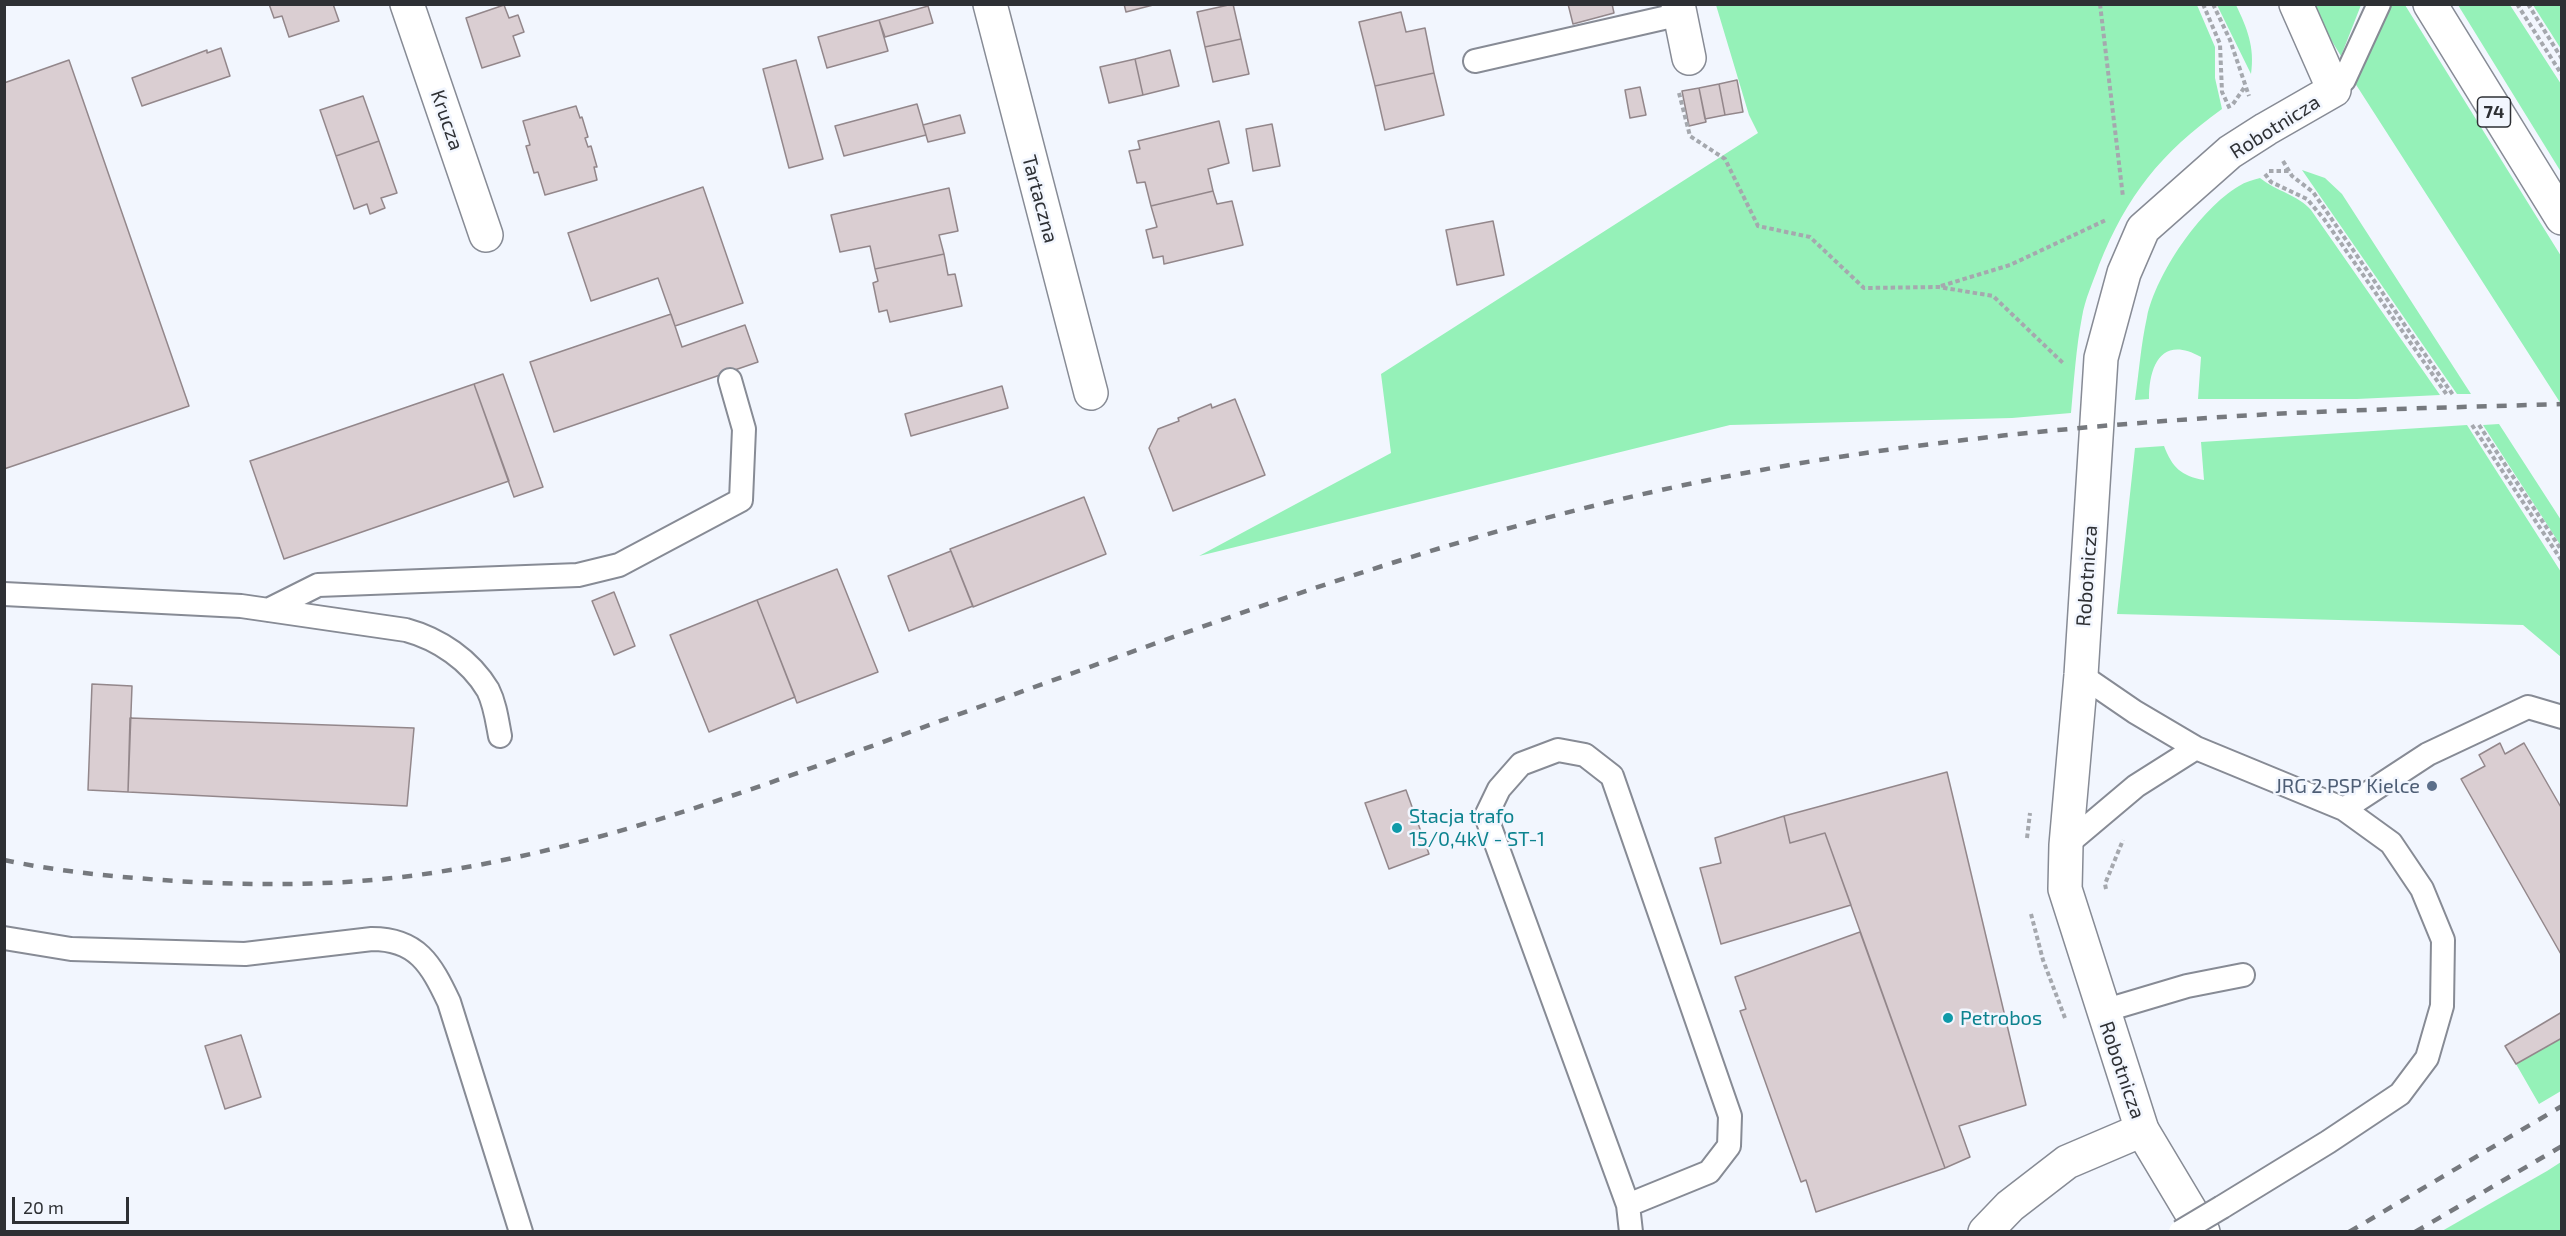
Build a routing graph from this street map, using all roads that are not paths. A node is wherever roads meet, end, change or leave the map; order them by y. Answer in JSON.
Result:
{"nodes":[{"id":1,"x":407,"y":4,"type":"edge"},
{"id":2,"x":990,"y":4,"type":"edge"},
{"id":3,"x":2296,"y":4,"type":"edge"},
{"id":4,"x":2379,"y":4,"type":"edge"},
{"id":5,"x":2430,"y":4,"type":"edge"},
{"id":6,"x":1680,"y":9,"type":"edge"},
{"id":7,"x":1689,"y":58,"type":"road end"},
{"id":8,"x":1475,"y":61,"type":"dead end"},
{"id":9,"x":2334,"y":90,"type":"junction"},
{"id":10,"x":2562,"y":218,"type":"edge"},
{"id":11,"x":486,"y":235,"type":"dead end"},
{"id":12,"x":730,"y":380,"type":"dead end"},
{"id":13,"x":1091,"y":393,"type":"dead end"},
{"id":14,"x":4,"y":594,"type":"edge"},
{"id":15,"x":268,"y":610,"type":"junction"},
{"id":16,"x":2081,"y":675,"type":"junction"},
{"id":17,"x":2562,"y":717,"type":"edge"},
{"id":18,"x":500,"y":736,"type":"dead end"},
{"id":19,"x":2196,"y":748,"type":"junction"},
{"id":20,"x":2344,"y":809,"type":"junction"},
{"id":21,"x":2066,"y":845,"type":"junction"},
{"id":22,"x":4,"y":938,"type":"edge"},
{"id":23,"x":2244,"y":975,"type":"dead end"},
{"id":24,"x":2103,"y":1011,"type":"junction"},
{"id":25,"x":2142,"y":1130,"type":"junction"},
{"id":26,"x":1628,"y":1205,"type":"junction"},
{"id":27,"x":2213,"y":1219,"type":"edge"},
{"id":28,"x":521,"y":1232,"type":"edge"},
{"id":29,"x":1631,"y":1232,"type":"edge"},
{"id":30,"x":1985,"y":1232,"type":"edge"},
{"id":31,"x":2180,"y":1232,"type":"edge"}],
"edges":[{"from":1,"to":11,"type":"street","name":"Krucza"},
{"from":2,"to":13,"type":"street","name":"Tartaczna"},
{"from":3,"to":9,"type":"street","name":"Robotnicza"},
{"from":4,"to":9,"type":"lane"},
{"from":5,"to":10,"type":"street","number":"74"},
{"from":6,"to":7,"type":"street"},
{"from":6,"to":8,"type":"lane"},
{"from":9,"to":16,"type":"street","name":"Robotnicza"},
{"from":12,"to":15,"type":"lane"},
{"from":14,"to":15,"type":"lane"},
{"from":15,"to":18,"type":"lane"},
{"from":16,"to":19,"type":"lane"},
{"from":16,"to":21,"type":"street","name":"Robotnicza"},
{"from":17,"to":20,"type":"lane"},
{"from":19,"to":20,"type":"lane"},
{"from":19,"to":21,"type":"lane"},
{"from":20,"to":27,"type":"lane"},
{"from":21,"to":24,"type":"street","name":"Robotnicza"},
{"from":22,"to":28,"type":"lane"},
{"from":23,"to":24,"type":"lane"},
{"from":24,"to":25,"type":"street","name":"Robotnicza"},
{"from":25,"to":27,"type":"street","name":"Robotnicza"},
{"from":25,"to":30,"type":"street"},
{"from":26,"to":26,"type":"lane"},
{"from":26,"to":29,"type":"lane"},
{"from":27,"to":31,"type":"lane","bridge":true}]}
